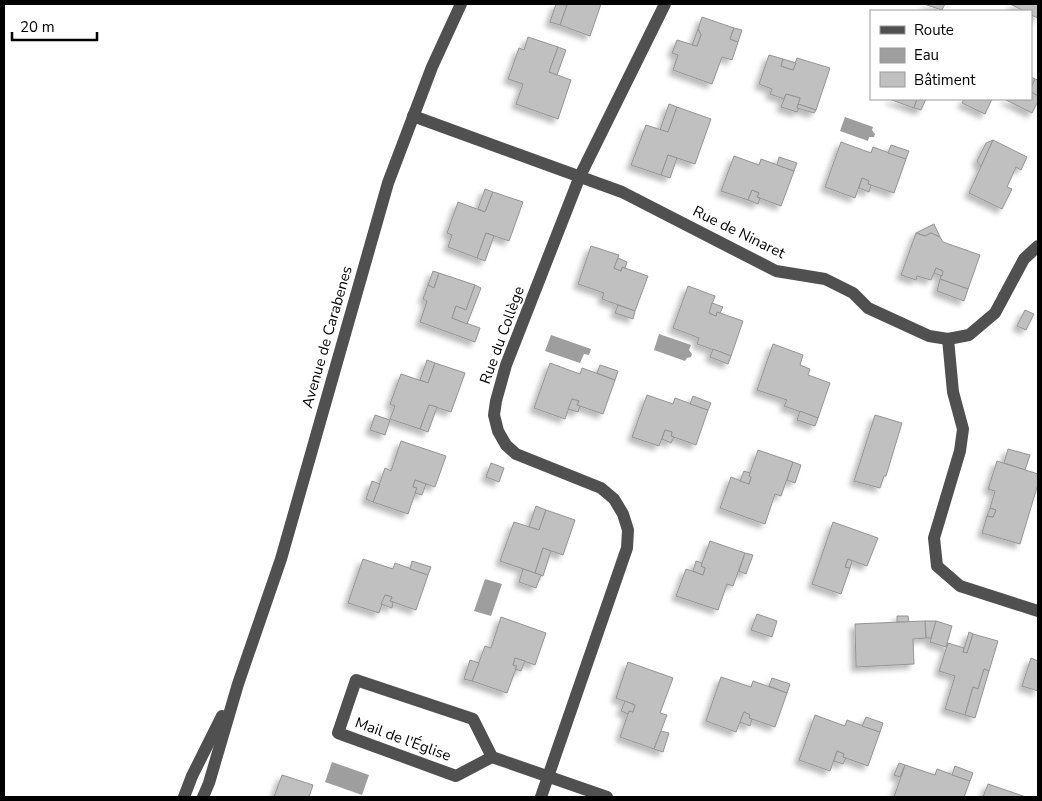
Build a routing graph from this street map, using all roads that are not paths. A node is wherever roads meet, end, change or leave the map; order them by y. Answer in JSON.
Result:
{"nodes":[{"id":1,"x":461,"y":4,"type":"edge"},
{"id":2,"x":665,"y":4,"type":"edge"},
{"id":3,"x":412,"y":116,"type":"junction"},
{"id":4,"x":580,"y":176,"type":"junction"},
{"id":5,"x":1038,"y":246,"type":"edge"},
{"id":6,"x":948,"y":339,"type":"junction"},
{"id":7,"x":1038,"y":611,"type":"edge"},
{"id":8,"x":238,"y":684,"type":"junction"},
{"id":9,"x":492,"y":757,"type":"junction"},
{"id":10,"x":548,"y":776,"type":"junction"},
{"id":11,"x":184,"y":797,"type":"edge"},
{"id":12,"x":203,"y":797,"type":"edge"},
{"id":13,"x":541,"y":797,"type":"edge"},
{"id":14,"x":607,"y":797,"type":"edge"}],
"edges":[{"from":1,"to":3,"type":"street","name":"Avenue de Carabenes"},
{"from":2,"to":4,"type":"street","name":"Rue du Collège"},
{"from":3,"to":4,"type":"street","name":"Rue de Ninaret"},
{"from":3,"to":8,"type":"street","name":"Avenue de Carabenes"},
{"from":4,"to":6,"type":"street","name":"Rue de Ninaret"},
{"from":4,"to":10,"type":"street","name":"Rue du Collège"},
{"from":5,"to":6,"type":"street","name":"Rue de Ninaret"},
{"from":6,"to":7,"type":"street"},
{"from":8,"to":11,"type":"street","name":"Avenue de Carabenes"},
{"from":8,"to":12,"type":"street","name":"Avenue de Carabenes"},
{"from":9,"to":9,"type":"street","name":"Mail de l'Église"},
{"from":9,"to":10,"type":"street"},
{"from":10,"to":13,"type":"street","name":"Rue du Collège"},
{"from":10,"to":14,"type":"street"}]}
